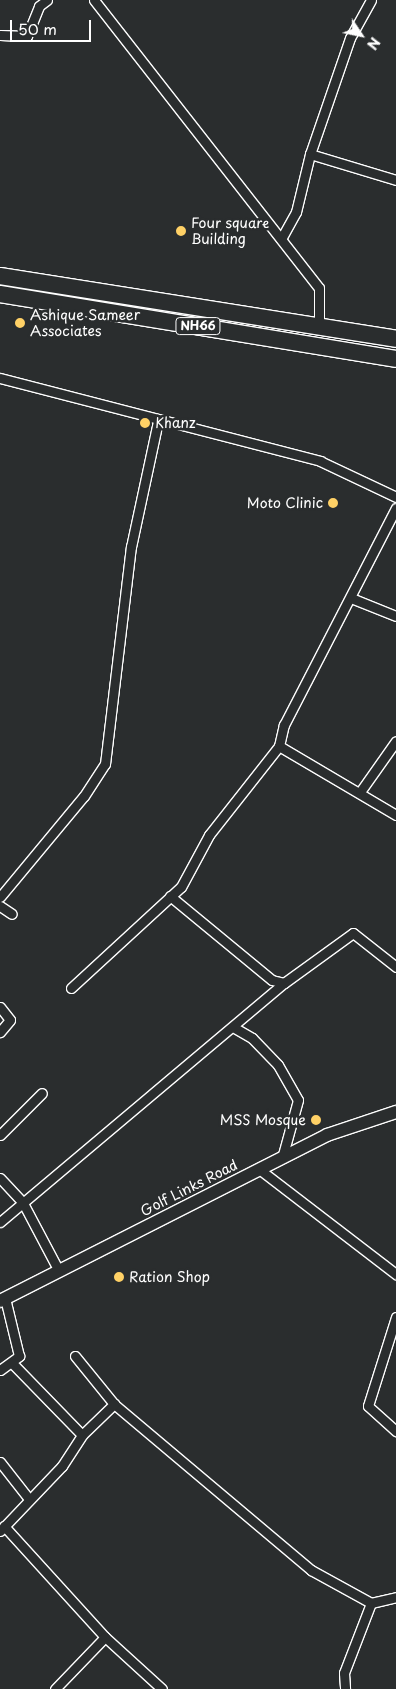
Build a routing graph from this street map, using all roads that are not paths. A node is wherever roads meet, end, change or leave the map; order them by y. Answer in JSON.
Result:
{"nodes":[{"id":1,"x":47,"y":0,"type":"edge"},
{"id":2,"x":94,"y":0,"type":"edge"},
{"id":3,"x":371,"y":0,"type":"edge"},
{"id":4,"x":0,"y":35,"type":"edge"},
{"id":5,"x":310,"y":154,"type":"junction"},
{"id":6,"x":396,"y":180,"type":"edge"},
{"id":7,"x":281,"y":239,"type":"junction"},
{"id":8,"x":0,"y":276,"type":"edge"},
{"id":9,"x":0,"y":294,"type":"edge"},
{"id":10,"x":319,"y":327,"type":"junction"},
{"id":11,"x":396,"y":339,"type":"edge"},
{"id":12,"x":396,"y":359,"type":"edge"},
{"id":13,"x":0,"y":378,"type":"edge"},
{"id":14,"x":158,"y":421,"type":"junction"},
{"id":15,"x":396,"y":497,"type":"edge"},
{"id":16,"x":396,"y":508,"type":"edge"},
{"id":17,"x":351,"y":598,"type":"junction"},
{"id":18,"x":396,"y":616,"type":"edge"},
{"id":19,"x":396,"y":741,"type":"edge"},
{"id":20,"x":278,"y":746,"type":"junction"},
{"id":21,"x":360,"y":792,"type":"junction"},
{"id":22,"x":396,"y":815,"type":"edge"},
{"id":23,"x":170,"y":896,"type":"junction"},
{"id":24,"x":0,"y":897,"type":"edge"},
{"id":25,"x":0,"y":906,"type":"edge"},
{"id":26,"x":12,"y":914,"type":"dead end"},
{"id":27,"x":396,"y":966,"type":"edge"},
{"id":28,"x":284,"y":983,"type":"junction"},
{"id":29,"x":71,"y":988,"type":"dead end"},
{"id":30,"x":0,"y":1008,"type":"edge"},
{"id":31,"x":232,"y":1027,"type":"junction"},
{"id":32,"x":0,"y":1032,"type":"edge"},
{"id":33,"x":42,"y":1093,"type":"dead end"},
{"id":34,"x":396,"y":1112,"type":"edge"},
{"id":35,"x":0,"y":1134,"type":"edge"},
{"id":36,"x":282,"y":1158,"type":"junction"},
{"id":37,"x":259,"y":1170,"type":"junction"},
{"id":38,"x":0,"y":1178,"type":"edge"},
{"id":39,"x":23,"y":1203,"type":"junction"},
{"id":40,"x":0,"y":1222,"type":"edge"},
{"id":41,"x":58,"y":1271,"type":"junction"},
{"id":42,"x":396,"y":1274,"type":"edge"},
{"id":43,"x":3,"y":1300,"type":"edge"},
{"id":44,"x":396,"y":1317,"type":"edge"},
{"id":45,"x":75,"y":1356,"type":"dead end"},
{"id":46,"x":12,"y":1363,"type":"junction"},
{"id":47,"x":0,"y":1370,"type":"edge"},
{"id":48,"x":114,"y":1404,"type":"junction"},
{"id":49,"x":396,"y":1431,"type":"edge"},
{"id":50,"x":82,"y":1435,"type":"junction"},
{"id":51,"x":0,"y":1462,"type":"edge"},
{"id":52,"x":29,"y":1499,"type":"junction"},
{"id":53,"x":2,"y":1529,"type":"edge"},
{"id":54,"x":396,"y":1598,"type":"edge"},
{"id":55,"x":371,"y":1603,"type":"junction"},
{"id":56,"x":105,"y":1637,"type":"junction"},
{"id":57,"x":56,"y":1689,"type":"edge"},
{"id":58,"x":162,"y":1689,"type":"edge"},
{"id":59,"x":345,"y":1689,"type":"edge"}],
"edges":[{"from":1,"to":4,"type":"street"},
{"from":2,"to":7,"type":"street"},
{"from":3,"to":5,"type":"street"},
{"from":5,"to":6,"type":"street"},
{"from":5,"to":7,"type":"street"},
{"from":7,"to":10,"type":"street"},
{"from":8,"to":10,"type":"highway","number":"NH66"},
{"from":9,"to":12,"type":"highway","number":"NH66"},
{"from":10,"to":11,"type":"highway","number":"NH66"},
{"from":13,"to":14,"type":"street"},
{"from":14,"to":15,"type":"street"},
{"from":14,"to":24,"type":"street"},
{"from":16,"to":17,"type":"street"},
{"from":17,"to":18,"type":"street"},
{"from":17,"to":20,"type":"street"},
{"from":19,"to":21,"type":"street"},
{"from":20,"to":21,"type":"street"},
{"from":20,"to":23,"type":"street"},
{"from":21,"to":22,"type":"street"},
{"from":23,"to":28,"type":"street"},
{"from":23,"to":29,"type":"street"},
{"from":25,"to":26,"type":"street"},
{"from":27,"to":28,"type":"street"},
{"from":28,"to":31,"type":"street"},
{"from":30,"to":32,"type":"street"},
{"from":31,"to":36,"type":"street"},
{"from":31,"to":39,"type":"street"},
{"from":33,"to":35,"type":"street"},
{"from":34,"to":36,"type":"main road","name":"Golf Links Road"},
{"from":36,"to":37,"type":"main road","name":"Golf Links Road"},
{"from":37,"to":41,"type":"main road","name":"Golf Links Road"},
{"from":37,"to":42,"type":"street"},
{"from":38,"to":39,"type":"street"},
{"from":39,"to":40,"type":"street"},
{"from":39,"to":41,"type":"street"},
{"from":41,"to":43,"type":"main road","name":"Golf Links Road"},
{"from":43,"to":46,"type":"street"},
{"from":44,"to":49,"type":"street"},
{"from":45,"to":48,"type":"street"},
{"from":46,"to":47,"type":"street"},
{"from":46,"to":50,"type":"street"},
{"from":48,"to":50,"type":"street"},
{"from":48,"to":55,"type":"street"},
{"from":50,"to":52,"type":"street"},
{"from":51,"to":52,"type":"street"},
{"from":52,"to":53,"type":"street"},
{"from":53,"to":56,"type":"street"},
{"from":54,"to":55,"type":"street"},
{"from":55,"to":59,"type":"street"},
{"from":56,"to":57,"type":"street"},
{"from":56,"to":58,"type":"street"}]}
